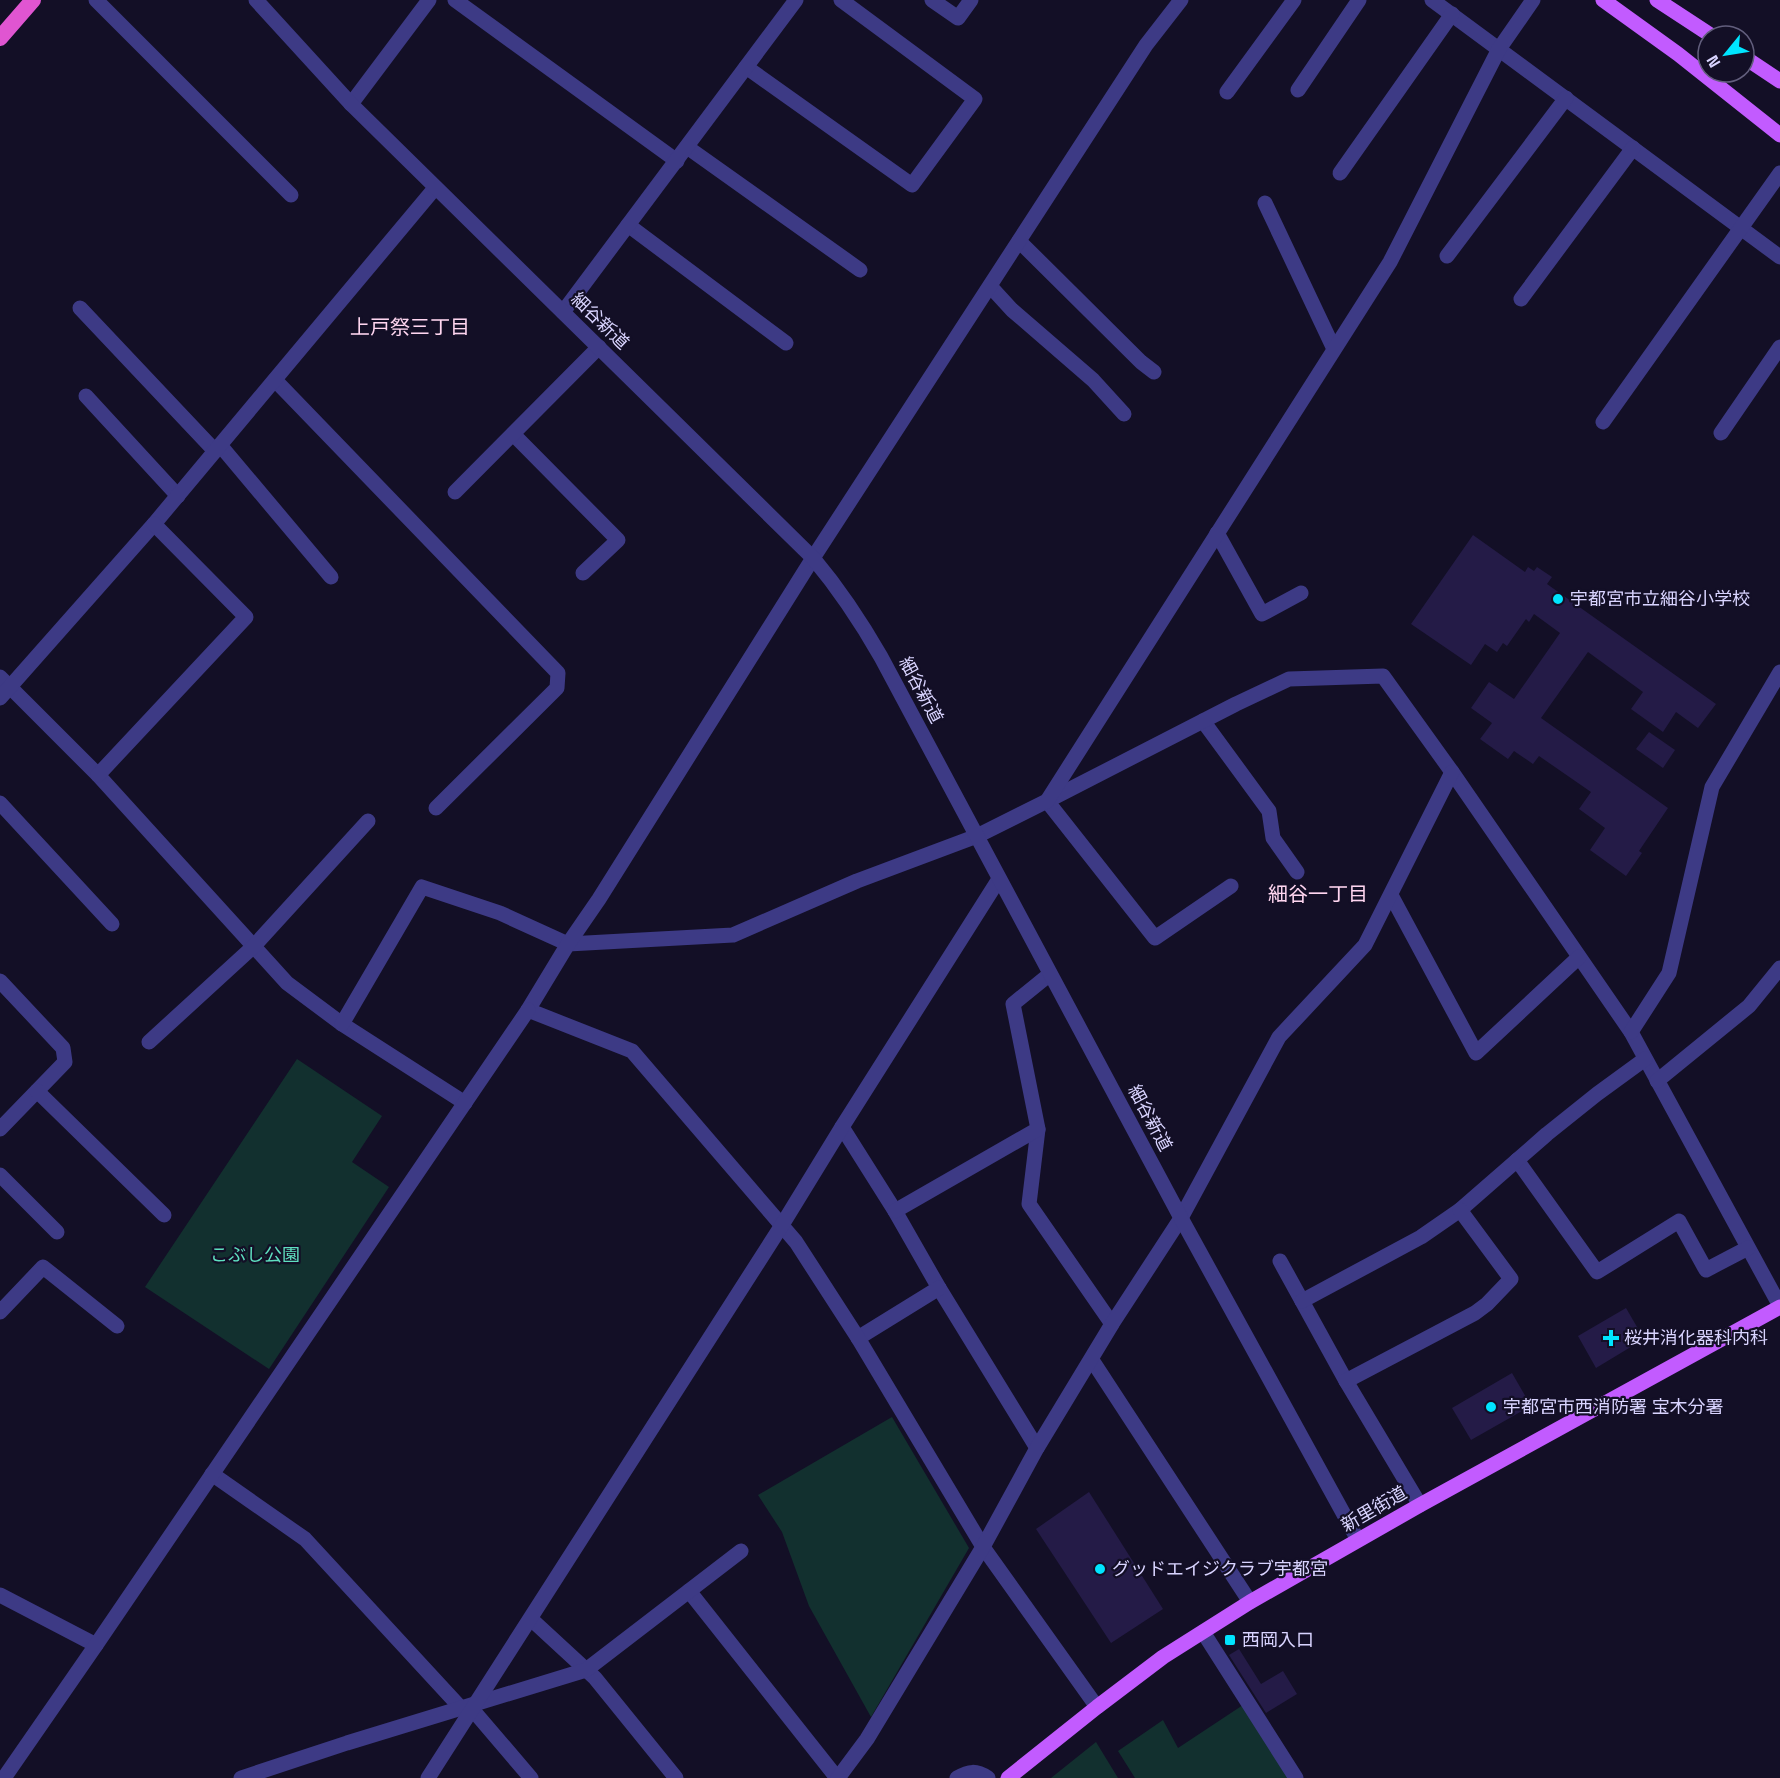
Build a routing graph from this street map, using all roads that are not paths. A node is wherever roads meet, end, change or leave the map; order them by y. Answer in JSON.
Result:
{"nodes":[{"id":1,"x":33,"y":0,"type":"edge"},
{"id":2,"x":96,"y":0,"type":"edge"},
{"id":3,"x":256,"y":0,"type":"edge"},
{"id":4,"x":429,"y":0,"type":"edge"},
{"id":5,"x":455,"y":0,"type":"edge"},
{"id":6,"x":796,"y":0,"type":"edge"},
{"id":7,"x":841,"y":0,"type":"edge"},
{"id":8,"x":932,"y":0,"type":"edge"},
{"id":9,"x":971,"y":0,"type":"edge"},
{"id":10,"x":1181,"y":0,"type":"edge"},
{"id":11,"x":1294,"y":0,"type":"edge"},
{"id":12,"x":1359,"y":0,"type":"edge"},
{"id":13,"x":1432,"y":0,"type":"edge"},
{"id":14,"x":1533,"y":0,"type":"edge"},
{"id":15,"x":1603,"y":0,"type":"edge"},
{"id":16,"x":1657,"y":0,"type":"edge"},
{"id":17,"x":1452,"y":14,"type":"junction"},
{"id":18,"x":1696,"y":26,"type":"edge"},
{"id":19,"x":0,"y":38,"type":"edge"},
{"id":20,"x":1499,"y":49,"type":"junction"},
{"id":21,"x":1756,"y":65,"type":"edge"},
{"id":22,"x":746,"y":67,"type":"junction"},
{"id":23,"x":1780,"y":81,"type":"edge"},
{"id":24,"x":1298,"y":90,"type":"dead end"},
{"id":25,"x":1227,"y":92,"type":"dead end"},
{"id":26,"x":1566,"y":98,"type":"junction"},
{"id":27,"x":351,"y":104,"type":"junction"},
{"id":28,"x":1780,"y":135,"type":"edge"},
{"id":29,"x":687,"y":147,"type":"junction"},
{"id":30,"x":1633,"y":148,"type":"junction"},
{"id":31,"x":677,"y":161,"type":"junction"},
{"id":32,"x":1340,"y":173,"type":"dead end"},
{"id":33,"x":1780,"y":173,"type":"edge"},
{"id":34,"x":435,"y":188,"type":"junction"},
{"id":35,"x":291,"y":195,"type":"dead end"},
{"id":36,"x":1265,"y":203,"type":"dead end"},
{"id":37,"x":628,"y":225,"type":"junction"},
{"id":38,"x":1741,"y":228,"type":"junction"},
{"id":39,"x":1019,"y":241,"type":"junction"},
{"id":40,"x":1447,"y":256,"type":"dead end"},
{"id":41,"x":1780,"y":257,"type":"edge"},
{"id":42,"x":860,"y":270,"type":"dead end"},
{"id":43,"x":990,"y":286,"type":"junction"},
{"id":44,"x":1521,"y":298,"type":"dead end"},
{"id":45,"x":80,"y":308,"type":"dead end"},
{"id":46,"x":563,"y":312,"type":"junction"},
{"id":47,"x":786,"y":344,"type":"dead end"},
{"id":48,"x":599,"y":347,"type":"junction"},
{"id":49,"x":1780,"y":347,"type":"edge"},
{"id":50,"x":1334,"y":349,"type":"junction"},
{"id":51,"x":1154,"y":372,"type":"dead end"},
{"id":52,"x":275,"y":380,"type":"junction"},
{"id":53,"x":86,"y":396,"type":"dead end"},
{"id":54,"x":1124,"y":414,"type":"dead end"},
{"id":55,"x":1603,"y":422,"type":"dead end"},
{"id":56,"x":1721,"y":433,"type":"dead end"},
{"id":57,"x":513,"y":434,"type":"junction"},
{"id":58,"x":218,"y":448,"type":"junction"},
{"id":59,"x":455,"y":492,"type":"dead end"},
{"id":60,"x":178,"y":496,"type":"junction"},
{"id":61,"x":154,"y":524,"type":"junction"},
{"id":62,"x":1217,"y":533,"type":"junction"},
{"id":63,"x":813,"y":558,"type":"junction"},
{"id":64,"x":583,"y":573,"type":"dead end"},
{"id":65,"x":331,"y":577,"type":"dead end"},
{"id":66,"x":1301,"y":593,"type":"dead end"},
{"id":67,"x":1780,"y":672,"type":"edge"},
{"id":68,"x":3,"y":688,"type":"edge"},
{"id":69,"x":1203,"y":721,"type":"junction"},
{"id":70,"x":1452,"y":772,"type":"junction"},
{"id":71,"x":98,"y":775,"type":"junction"},
{"id":72,"x":1047,"y":801,"type":"junction"},
{"id":73,"x":0,"y":803,"type":"edge"},
{"id":74,"x":436,"y":808,"type":"dead end"},
{"id":75,"x":368,"y":821,"type":"dead end"},
{"id":76,"x":977,"y":836,"type":"junction"},
{"id":77,"x":1297,"y":872,"type":"dead end"},
{"id":78,"x":999,"y":879,"type":"junction"},
{"id":79,"x":1231,"y":886,"type":"dead end"},
{"id":80,"x":1391,"y":895,"type":"junction"},
{"id":81,"x":112,"y":924,"type":"dead end"},
{"id":82,"x":568,"y":944,"type":"junction"},
{"id":83,"x":254,"y":946,"type":"junction"},
{"id":84,"x":1579,"y":957,"type":"junction"},
{"id":85,"x":1780,"y":968,"type":"edge"},
{"id":86,"x":1050,"y":974,"type":"junction"},
{"id":87,"x":0,"y":981,"type":"edge"},
{"id":88,"x":528,"y":1010,"type":"junction"},
{"id":89,"x":342,"y":1024,"type":"junction"},
{"id":90,"x":1631,"y":1032,"type":"junction"},
{"id":91,"x":149,"y":1042,"type":"dead end"},
{"id":92,"x":1645,"y":1059,"type":"junction"},
{"id":93,"x":1657,"y":1081,"type":"junction"},
{"id":94,"x":38,"y":1090,"type":"junction"},
{"id":95,"x":465,"y":1102,"type":"junction"},
{"id":96,"x":842,"y":1127,"type":"junction"},
{"id":97,"x":0,"y":1129,"type":"edge"},
{"id":98,"x":1038,"y":1129,"type":"junction"},
{"id":99,"x":1517,"y":1160,"type":"junction"},
{"id":100,"x":0,"y":1174,"type":"edge"},
{"id":101,"x":1460,"y":1209,"type":"junction"},
{"id":102,"x":895,"y":1211,"type":"junction"},
{"id":103,"x":164,"y":1215,"type":"dead end"},
{"id":104,"x":1181,"y":1218,"type":"junction"},
{"id":105,"x":782,"y":1225,"type":"junction"},
{"id":106,"x":57,"y":1232,"type":"dead end"},
{"id":107,"x":1748,"y":1248,"type":"junction"},
{"id":108,"x":1280,"y":1261,"type":"dead end"},
{"id":109,"x":939,"y":1288,"type":"junction"},
{"id":110,"x":1302,"y":1301,"type":"junction"},
{"id":111,"x":1780,"y":1307,"type":"edge"},
{"id":112,"x":0,"y":1312,"type":"edge"},
{"id":113,"x":1112,"y":1324,"type":"junction"},
{"id":114,"x":117,"y":1326,"type":"dead end"},
{"id":115,"x":858,"y":1338,"type":"junction"},
{"id":116,"x":1092,"y":1360,"type":"junction"},
{"id":117,"x":1346,"y":1381,"type":"junction"},
{"id":118,"x":1037,"y":1448,"type":"junction"},
{"id":119,"x":212,"y":1474,"type":"junction"},
{"id":120,"x":1420,"y":1505,"type":"junction"},
{"id":121,"x":1358,"y":1540,"type":"junction"},
{"id":122,"x":983,"y":1547,"type":"junction"},
{"id":123,"x":741,"y":1551,"type":"dead end"},
{"id":124,"x":689,"y":1591,"type":"junction"},
{"id":125,"x":0,"y":1595,"type":"edge"},
{"id":126,"x":1250,"y":1602,"type":"junction"},
{"id":127,"x":531,"y":1619,"type":"junction"},
{"id":128,"x":1203,"y":1632,"type":"junction"},
{"id":129,"x":96,"y":1645,"type":"junction"},
{"id":130,"x":586,"y":1670,"type":"junction"},
{"id":131,"x":470,"y":1706,"type":"junction"},
{"id":132,"x":1097,"y":1707,"type":"junction"},
{"id":133,"x":4,"y":1778,"type":"edge"},
{"id":134,"x":241,"y":1778,"type":"edge"},
{"id":135,"x":428,"y":1778,"type":"edge"},
{"id":136,"x":531,"y":1778,"type":"edge"},
{"id":137,"x":676,"y":1778,"type":"edge"},
{"id":138,"x":837,"y":1778,"type":"edge"},
{"id":139,"x":957,"y":1778,"type":"edge"},
{"id":140,"x":988,"y":1778,"type":"edge"},
{"id":141,"x":1008,"y":1778,"type":"edge"},
{"id":142,"x":1296,"y":1778,"type":"edge"}],
"edges":[{"from":1,"to":19,"type":"highway"},
{"from":2,"to":35,"type":"street"},
{"from":3,"to":27,"type":"street","name":"細谷新道"},
{"from":4,"to":27,"type":"street"},
{"from":5,"to":31,"type":"street"},
{"from":6,"to":22,"type":"street"},
{"from":7,"to":22,"type":"street"},
{"from":8,"to":9,"type":"street"},
{"from":10,"to":39,"type":"street"},
{"from":11,"to":25,"type":"street"},
{"from":12,"to":24,"type":"street"},
{"from":13,"to":17,"type":"street"},
{"from":14,"to":20,"type":"street"},
{"from":15,"to":28,"type":"main road"},
{"from":16,"to":18,"type":"main road"},
{"from":17,"to":20,"type":"street"},
{"from":17,"to":32,"type":"street"},
{"from":20,"to":26,"type":"street"},
{"from":20,"to":50,"type":"street"},
{"from":21,"to":23,"type":"main road"},
{"from":22,"to":29,"type":"street"},
{"from":26,"to":30,"type":"street"},
{"from":26,"to":40,"type":"street"},
{"from":27,"to":34,"type":"street","name":"細谷新道"},
{"from":29,"to":31,"type":"street"},
{"from":29,"to":42,"type":"street"},
{"from":30,"to":38,"type":"street"},
{"from":30,"to":44,"type":"street"},
{"from":31,"to":37,"type":"street"},
{"from":33,"to":38,"type":"street"},
{"from":34,"to":46,"type":"street","name":"細谷新道"},
{"from":34,"to":52,"type":"street"},
{"from":36,"to":50,"type":"street"},
{"from":37,"to":46,"type":"street"},
{"from":37,"to":47,"type":"street"},
{"from":38,"to":41,"type":"street"},
{"from":38,"to":55,"type":"street"},
{"from":39,"to":43,"type":"street"},
{"from":39,"to":51,"type":"street"},
{"from":43,"to":54,"type":"street"},
{"from":43,"to":63,"type":"street"},
{"from":45,"to":58,"type":"street"},
{"from":46,"to":48,"type":"street","name":"細谷新道"},
{"from":48,"to":57,"type":"street"},
{"from":48,"to":63,"type":"street","name":"細谷新道"},
{"from":49,"to":56,"type":"street"},
{"from":50,"to":62,"type":"street"},
{"from":52,"to":58,"type":"street"},
{"from":52,"to":74,"type":"street"},
{"from":53,"to":60,"type":"street"},
{"from":57,"to":59,"type":"street"},
{"from":57,"to":64,"type":"street"},
{"from":58,"to":60,"type":"street"},
{"from":58,"to":65,"type":"street"},
{"from":60,"to":61,"type":"street"},
{"from":61,"to":68,"type":"street"},
{"from":61,"to":71,"type":"street"},
{"from":62,"to":66,"type":"street"},
{"from":62,"to":72,"type":"street"},
{"from":63,"to":76,"type":"street","name":"細谷新道"},
{"from":63,"to":82,"type":"street"},
{"from":67,"to":90,"type":"street"},
{"from":68,"to":71,"type":"street"},
{"from":69,"to":70,"type":"street"},
{"from":69,"to":72,"type":"street"},
{"from":69,"to":77,"type":"street"},
{"from":70,"to":80,"type":"street"},
{"from":70,"to":84,"type":"street"},
{"from":71,"to":83,"type":"street"},
{"from":72,"to":76,"type":"street"},
{"from":72,"to":79,"type":"street"},
{"from":73,"to":81,"type":"street"},
{"from":75,"to":83,"type":"street"},
{"from":76,"to":78,"type":"street","name":"細谷新道"},
{"from":76,"to":82,"type":"street"},
{"from":78,"to":86,"type":"street","name":"細谷新道"},
{"from":78,"to":96,"type":"street"},
{"from":80,"to":84,"type":"street"},
{"from":80,"to":104,"type":"street"},
{"from":82,"to":88,"type":"street"},
{"from":82,"to":89,"type":"street"},
{"from":83,"to":89,"type":"street"},
{"from":83,"to":91,"type":"street"},
{"from":84,"to":90,"type":"street"},
{"from":85,"to":93,"type":"street"},
{"from":86,"to":98,"type":"street"},
{"from":86,"to":104,"type":"street","name":"細谷新道"},
{"from":87,"to":94,"type":"street"},
{"from":88,"to":95,"type":"street"},
{"from":88,"to":105,"type":"street"},
{"from":89,"to":95,"type":"street"},
{"from":90,"to":92,"type":"street"},
{"from":92,"to":93,"type":"street"},
{"from":92,"to":99,"type":"street"},
{"from":93,"to":107,"type":"street"},
{"from":94,"to":97,"type":"street"},
{"from":94,"to":103,"type":"street"},
{"from":95,"to":119,"type":"street"},
{"from":96,"to":102,"type":"street"},
{"from":96,"to":105,"type":"street"},
{"from":98,"to":102,"type":"street"},
{"from":98,"to":113,"type":"street"},
{"from":99,"to":101,"type":"street"},
{"from":99,"to":107,"type":"street"},
{"from":100,"to":106,"type":"street"},
{"from":101,"to":110,"type":"street"},
{"from":101,"to":117,"type":"street"},
{"from":102,"to":109,"type":"street"},
{"from":104,"to":113,"type":"street"},
{"from":104,"to":121,"type":"street","name":"細谷新道"},
{"from":105,"to":115,"type":"street"},
{"from":105,"to":127,"type":"street"},
{"from":107,"to":111,"type":"street"},
{"from":108,"to":110,"type":"street"},
{"from":109,"to":115,"type":"street"},
{"from":109,"to":118,"type":"street"},
{"from":110,"to":117,"type":"street"},
{"from":111,"to":120,"type":"main road","name":"新里街道"},
{"from":112,"to":114,"type":"street"},
{"from":113,"to":116,"type":"street"},
{"from":115,"to":122,"type":"street"},
{"from":116,"to":118,"type":"street"},
{"from":116,"to":126,"type":"street"},
{"from":117,"to":120,"type":"street"},
{"from":118,"to":122,"type":"street"},
{"from":119,"to":129,"type":"street"},
{"from":119,"to":131,"type":"street"},
{"from":120,"to":121,"type":"main road","name":"新里街道"},
{"from":121,"to":126,"type":"main road","name":"新里街道"},
{"from":122,"to":132,"type":"street"},
{"from":122,"to":138,"type":"street"},
{"from":123,"to":124,"type":"street"},
{"from":124,"to":130,"type":"street"},
{"from":124,"to":138,"type":"street"},
{"from":125,"to":129,"type":"street"},
{"from":126,"to":128,"type":"main road","name":"新里街道"},
{"from":127,"to":130,"type":"street"},
{"from":127,"to":131,"type":"street"},
{"from":128,"to":132,"type":"main road","name":"新里街道"},
{"from":128,"to":142,"type":"street"},
{"from":129,"to":133,"type":"street"},
{"from":130,"to":131,"type":"street"},
{"from":130,"to":137,"type":"street"},
{"from":131,"to":134,"type":"street"},
{"from":131,"to":135,"type":"street"},
{"from":131,"to":136,"type":"street"},
{"from":132,"to":141,"type":"main road","name":"新里街道"},
{"from":139,"to":140,"type":"street"}]}
